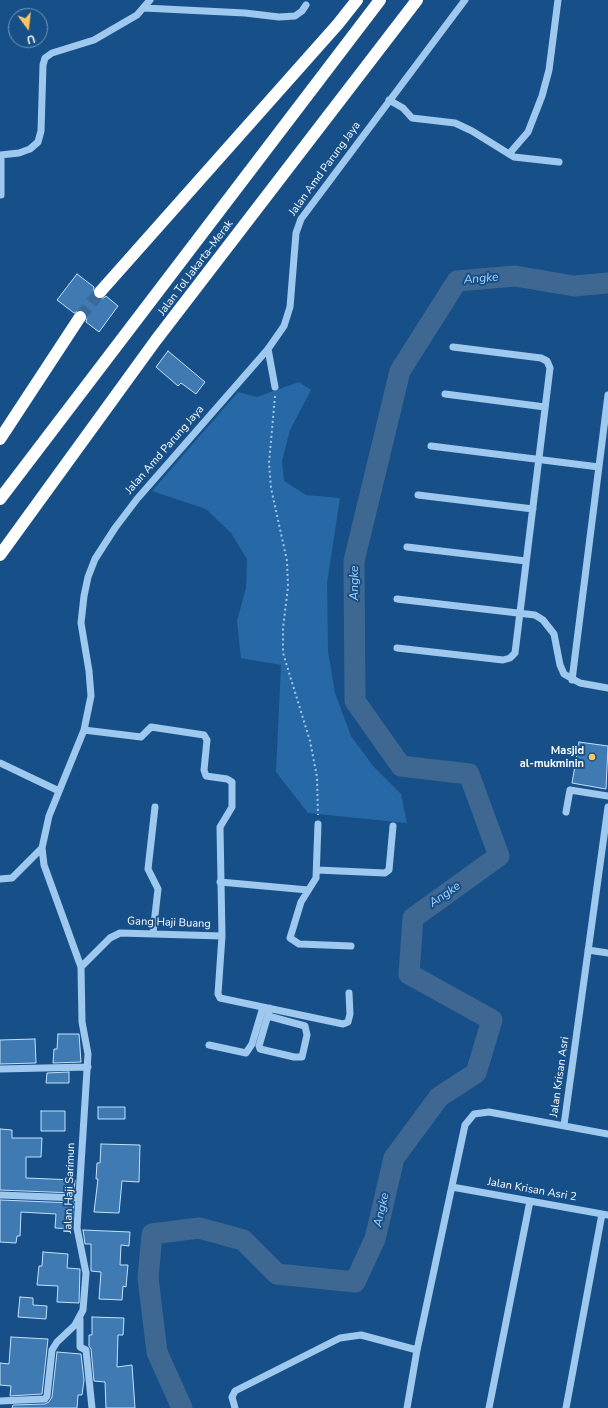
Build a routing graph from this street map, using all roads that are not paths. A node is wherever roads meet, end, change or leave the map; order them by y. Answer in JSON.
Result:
{"nodes":[{"id":1,"x":150,"y":0,"type":"edge"},
{"id":2,"x":357,"y":0,"type":"edge"},
{"id":3,"x":380,"y":0,"type":"edge"},
{"id":4,"x":417,"y":0,"type":"edge"},
{"id":5,"x":465,"y":0,"type":"edge"},
{"id":6,"x":558,"y":0,"type":"edge"},
{"id":7,"x":306,"y":5,"type":"dead end"},
{"id":8,"x":144,"y":8,"type":"junction"},
{"id":9,"x":389,"y":100,"type":"junction"},
{"id":10,"x":509,"y":154,"type":"junction"},
{"id":11,"x":1,"y":155,"type":"edge"},
{"id":12,"x":559,"y":162,"type":"dead end"},
{"id":13,"x":1,"y":195,"type":"edge"},
{"id":14,"x":100,"y":292,"type":"tunnel mouth"},
{"id":15,"x":80,"y":317,"type":"tunnel mouth"},
{"id":16,"x":453,"y":347,"type":"dead end"},
{"id":17,"x":268,"y":349,"type":"junction"},
{"id":18,"x":275,"y":387,"type":"road end"},
{"id":19,"x":445,"y":394,"type":"dead end"},
{"id":20,"x":608,"y":395,"type":"edge"},
{"id":21,"x":545,"y":407,"type":"junction"},
{"id":22,"x":0,"y":439,"type":"edge"},
{"id":23,"x":605,"y":440,"type":"edge"},
{"id":24,"x":431,"y":446,"type":"dead end"},
{"id":25,"x":539,"y":459,"type":"junction"},
{"id":26,"x":599,"y":467,"type":"junction"},
{"id":27,"x":418,"y":495,"type":"dead end"},
{"id":28,"x":0,"y":499,"type":"edge"},
{"id":29,"x":532,"y":509,"type":"junction"},
{"id":30,"x":407,"y":547,"type":"dead end"},
{"id":31,"x":0,"y":555,"type":"edge"},
{"id":32,"x":526,"y":561,"type":"junction"},
{"id":33,"x":397,"y":599,"type":"dead end"},
{"id":34,"x":519,"y":614,"type":"junction"},
{"id":35,"x":397,"y":648,"type":"dead end"},
{"id":36,"x":572,"y":680,"type":"junction"},
{"id":37,"x":608,"y":688,"type":"edge"},
{"id":38,"x":84,"y":730,"type":"junction"},
{"id":39,"x":0,"y":763,"type":"edge"},
{"id":40,"x":59,"y":791,"type":"junction"},
{"id":41,"x":608,"y":796,"type":"edge"},
{"id":42,"x":155,"y":807,"type":"dead end"},
{"id":43,"x":608,"y":807,"type":"edge"},
{"id":44,"x":566,"y":812,"type":"dead end"},
{"id":45,"x":318,"y":824,"type":"road end"},
{"id":46,"x":393,"y":826,"type":"dead end"},
{"id":47,"x":42,"y":848,"type":"junction"},
{"id":48,"x":317,"y":870,"type":"junction"},
{"id":49,"x":0,"y":879,"type":"edge"},
{"id":50,"x":220,"y":882,"type":"junction"},
{"id":51,"x":308,"y":890,"type":"junction"},
{"id":52,"x":152,"y":933,"type":"junction"},
{"id":53,"x":222,"y":936,"type":"junction"},
{"id":54,"x":351,"y":946,"type":"dead end"},
{"id":55,"x":588,"y":950,"type":"junction"},
{"id":56,"x":608,"y":953,"type":"edge"},
{"id":57,"x":81,"y":967,"type":"junction"},
{"id":58,"x":349,"y":993,"type":"dead end"},
{"id":59,"x":266,"y":1007,"type":"junction"},
{"id":60,"x":268,"y":1016,"type":"junction"},
{"id":61,"x":209,"y":1045,"type":"dead end"},
{"id":62,"x":88,"y":1067,"type":"junction"},
{"id":63,"x":0,"y":1069,"type":"edge"},
{"id":64,"x":564,"y":1125,"type":"junction"},
{"id":65,"x":608,"y":1134,"type":"edge"},
{"id":66,"x":452,"y":1187,"type":"junction"},
{"id":67,"x":0,"y":1195,"type":"edge"},
{"id":68,"x":78,"y":1198,"type":"junction"},
{"id":69,"x":530,"y":1201,"type":"junction"},
{"id":70,"x":605,"y":1215,"type":"edge"},
{"id":71,"x":80,"y":1318,"type":"junction"},
{"id":72,"x":417,"y":1350,"type":"junction"},
{"id":73,"x":0,"y":1401,"type":"edge"},
{"id":74,"x":92,"y":1408,"type":"edge"},
{"id":75,"x":235,"y":1408,"type":"edge"},
{"id":76,"x":407,"y":1408,"type":"edge"},
{"id":77,"x":489,"y":1408,"type":"edge"},
{"id":78,"x":566,"y":1408,"type":"edge"}],
"edges":[{"from":1,"to":8,"type":"street"},
{"from":2,"to":14,"type":"highway"},
{"from":3,"to":28,"type":"highway","name":"Jalan Tol Jakarta–Merak"},
{"from":4,"to":31,"type":"highway","name":"Jalan Tol Jakarta–Merak"},
{"from":5,"to":9,"type":"street","name":"Jalan Amd Parung Jaya"},
{"from":6,"to":10,"type":"street"},
{"from":7,"to":8,"type":"street"},
{"from":8,"to":11,"type":"street"},
{"from":9,"to":10,"type":"street"},
{"from":9,"to":17,"type":"street","name":"Jalan Amd Parung Jaya"},
{"from":10,"to":12,"type":"street"},
{"from":11,"to":13,"type":"street"},
{"from":15,"to":22,"type":"highway"},
{"from":16,"to":21,"type":"street"},
{"from":17,"to":18,"type":"street"},
{"from":17,"to":38,"type":"street","name":"Jalan Amd Parung Jaya"},
{"from":19,"to":21,"type":"street"},
{"from":20,"to":23,"type":"street"},
{"from":21,"to":25,"type":"street"},
{"from":23,"to":26,"type":"street"},
{"from":24,"to":25,"type":"street"},
{"from":25,"to":26,"type":"street"},
{"from":25,"to":29,"type":"street"},
{"from":26,"to":36,"type":"street"},
{"from":27,"to":29,"type":"street"},
{"from":29,"to":32,"type":"street"},
{"from":30,"to":32,"type":"street"},
{"from":32,"to":34,"type":"street"},
{"from":33,"to":34,"type":"street"},
{"from":34,"to":35,"type":"street"},
{"from":34,"to":36,"type":"street"},
{"from":36,"to":37,"type":"street"},
{"from":38,"to":40,"type":"street","name":"Jalan Amd Parung Jaya"},
{"from":38,"to":50,"type":"street"},
{"from":39,"to":40,"type":"street"},
{"from":40,"to":47,"type":"street","name":"Jalan Amd Parung Jaya"},
{"from":41,"to":44,"type":"street"},
{"from":42,"to":52,"type":"street"},
{"from":43,"to":55,"type":"street","name":"Jalan Krisan Asri"},
{"from":45,"to":48,"type":"street"},
{"from":46,"to":48,"type":"street"},
{"from":47,"to":49,"type":"street"},
{"from":47,"to":57,"type":"street","name":"Jalan Amd Parung Jaya"},
{"from":48,"to":51,"type":"street"},
{"from":50,"to":51,"type":"street"},
{"from":50,"to":53,"type":"street"},
{"from":51,"to":54,"type":"street"},
{"from":52,"to":53,"type":"street","name":"Gang Haji Buang"},
{"from":52,"to":57,"type":"street","name":"Gang Haji Buang"},
{"from":53,"to":59,"type":"street"},
{"from":55,"to":56,"type":"street"},
{"from":55,"to":64,"type":"street","name":"Jalan Krisan Asri"},
{"from":57,"to":62,"type":"street","name":"Jalan Haji Sarimun"},
{"from":58,"to":59,"type":"street"},
{"from":59,"to":60,"type":"street"},
{"from":59,"to":61,"type":"street"},
{"from":60,"to":60,"type":"street"},
{"from":62,"to":63,"type":"street"},
{"from":62,"to":68,"type":"street","name":"Jalan Haji Sarimun"},
{"from":64,"to":65,"type":"street"},
{"from":64,"to":66,"type":"street","name":"Jalan Krisan Asri"},
{"from":66,"to":69,"type":"street","name":"Jalan Krisan Asri 2"},
{"from":66,"to":72,"type":"street","name":"Jalan Krisan Asri"},
{"from":67,"to":68,"type":"street"},
{"from":68,"to":71,"type":"street","name":"Jalan Haji Sarimun"},
{"from":69,"to":70,"type":"street","name":"Jalan Krisan Asri 2"},
{"from":69,"to":77,"type":"street"},
{"from":70,"to":78,"type":"street"},
{"from":71,"to":73,"type":"street"},
{"from":71,"to":74,"type":"street","name":"Jalan Haji Sarimun"},
{"from":72,"to":75,"type":"street"},
{"from":72,"to":76,"type":"street","name":"Jalan Krisan Asri"}]}
